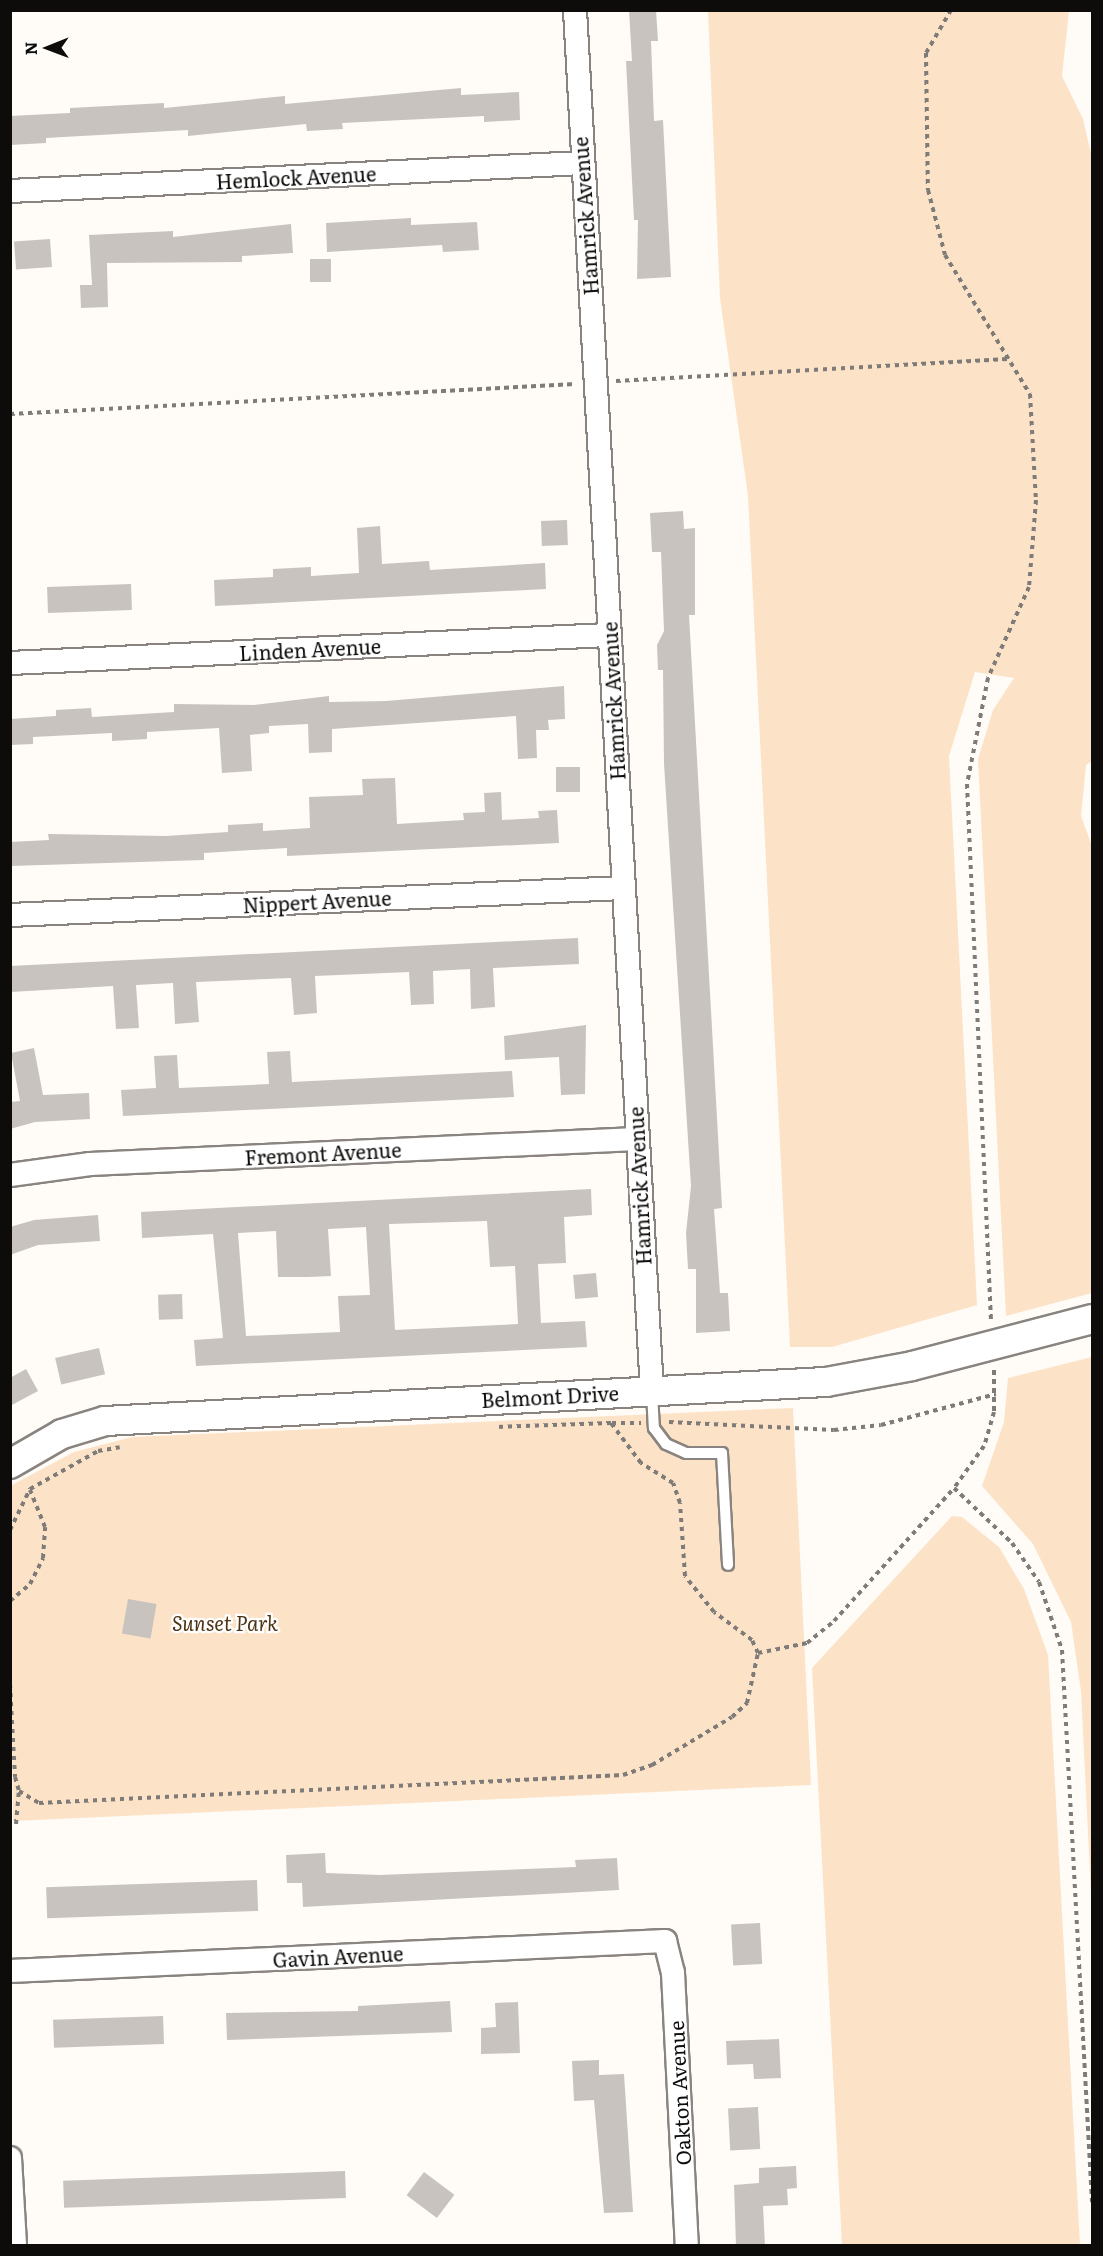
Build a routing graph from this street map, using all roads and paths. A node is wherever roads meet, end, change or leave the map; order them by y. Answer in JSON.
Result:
{"nodes":[{"id":1,"x":574,"y":10,"type":"edge"},
{"id":2,"x":951,"y":10,"type":"edge"},
{"id":3,"x":582,"y":163,"type":"junction"},
{"id":4,"x":10,"y":190,"type":"edge"},
{"id":5,"x":1007,"y":359,"type":"junction"},
{"id":6,"x":596,"y":383,"type":"junction"},
{"id":7,"x":10,"y":414,"type":"edge"},
{"id":8,"x":609,"y":635,"type":"junction"},
{"id":9,"x":10,"y":663,"type":"edge"},
{"id":10,"x":623,"y":888,"type":"junction"},
{"id":11,"x":10,"y":915,"type":"edge"},
{"id":12,"x":636,"y":1139,"type":"junction"},
{"id":13,"x":10,"y":1175,"type":"edge"},
{"id":14,"x":1092,"y":1320,"type":"edge"},
{"id":15,"x":992,"y":1345,"type":"junction"},
{"id":16,"x":652,"y":1391,"type":"junction"},
{"id":17,"x":996,"y":1394,"type":"junction"},
{"id":18,"x":654,"y":1422,"type":"junction"},
{"id":19,"x":611,"y":1423,"type":"junction"},
{"id":20,"x":486,"y":1427,"type":"dead end"},
{"id":21,"x":132,"y":1444,"type":"dead end"},
{"id":22,"x":10,"y":1464,"type":"edge"},
{"id":23,"x":954,"y":1488,"type":"junction"},
{"id":24,"x":30,"y":1489,"type":"junction"},
{"id":25,"x":10,"y":1530,"type":"edge"},
{"id":26,"x":728,"y":1565,"type":"dead end"},
{"id":27,"x":10,"y":1601,"type":"edge"},
{"id":28,"x":758,"y":1653,"type":"junction"},
{"id":29,"x":10,"y":1684,"type":"edge"},
{"id":30,"x":20,"y":1791,"type":"junction"},
{"id":31,"x":16,"y":1824,"type":"dead end"},
{"id":32,"x":665,"y":1941,"type":"joint"},
{"id":33,"x":10,"y":1971,"type":"edge"},
{"id":34,"x":10,"y":2158,"type":"edge"},
{"id":35,"x":1092,"y":2202,"type":"edge"},
{"id":36,"x":15,"y":2246,"type":"edge"},
{"id":37,"x":687,"y":2246,"type":"edge"}],
"edges":[{"from":1,"to":3,"type":"street","name":"Hamrick Avenue"},
{"from":2,"to":5,"type":"path"},
{"from":3,"to":4,"type":"street","name":"Hemlock Avenue"},
{"from":3,"to":6,"type":"street","name":"Hamrick Avenue"},
{"from":5,"to":6,"type":"path"},
{"from":5,"to":15,"type":"path"},
{"from":6,"to":7,"type":"path"},
{"from":6,"to":8,"type":"street","name":"Hamrick Avenue"},
{"from":8,"to":9,"type":"street","name":"Linden Avenue"},
{"from":8,"to":10,"type":"street","name":"Hamrick Avenue"},
{"from":10,"to":11,"type":"street","name":"Nippert Avenue"},
{"from":10,"to":12,"type":"street","name":"Hamrick Avenue"},
{"from":12,"to":13,"type":"street","name":"Fremont Avenue"},
{"from":12,"to":16,"type":"street","name":"Hamrick Avenue"},
{"from":14,"to":15,"type":"street","name":"Belmont Drive"},
{"from":15,"to":16,"type":"street","name":"Belmont Drive"},
{"from":15,"to":17,"type":"path"},
{"from":16,"to":18,"type":"lane"},
{"from":16,"to":22,"type":"street","name":"Belmont Drive"},
{"from":17,"to":18,"type":"path"},
{"from":17,"to":23,"type":"path"},
{"from":18,"to":19,"type":"path"},
{"from":18,"to":26,"type":"lane"},
{"from":19,"to":20,"type":"path"},
{"from":19,"to":28,"type":"path"},
{"from":21,"to":24,"type":"path"},
{"from":23,"to":28,"type":"path"},
{"from":23,"to":35,"type":"path"},
{"from":24,"to":25,"type":"path"},
{"from":24,"to":27,"type":"path"},
{"from":28,"to":30,"type":"path"},
{"from":29,"to":30,"type":"path"},
{"from":30,"to":31,"type":"path"},
{"from":32,"to":33,"type":"street","name":"Gavin Avenue"},
{"from":32,"to":37,"type":"street","name":"Oakton Avenue"},
{"from":34,"to":36,"type":"street"}]}
